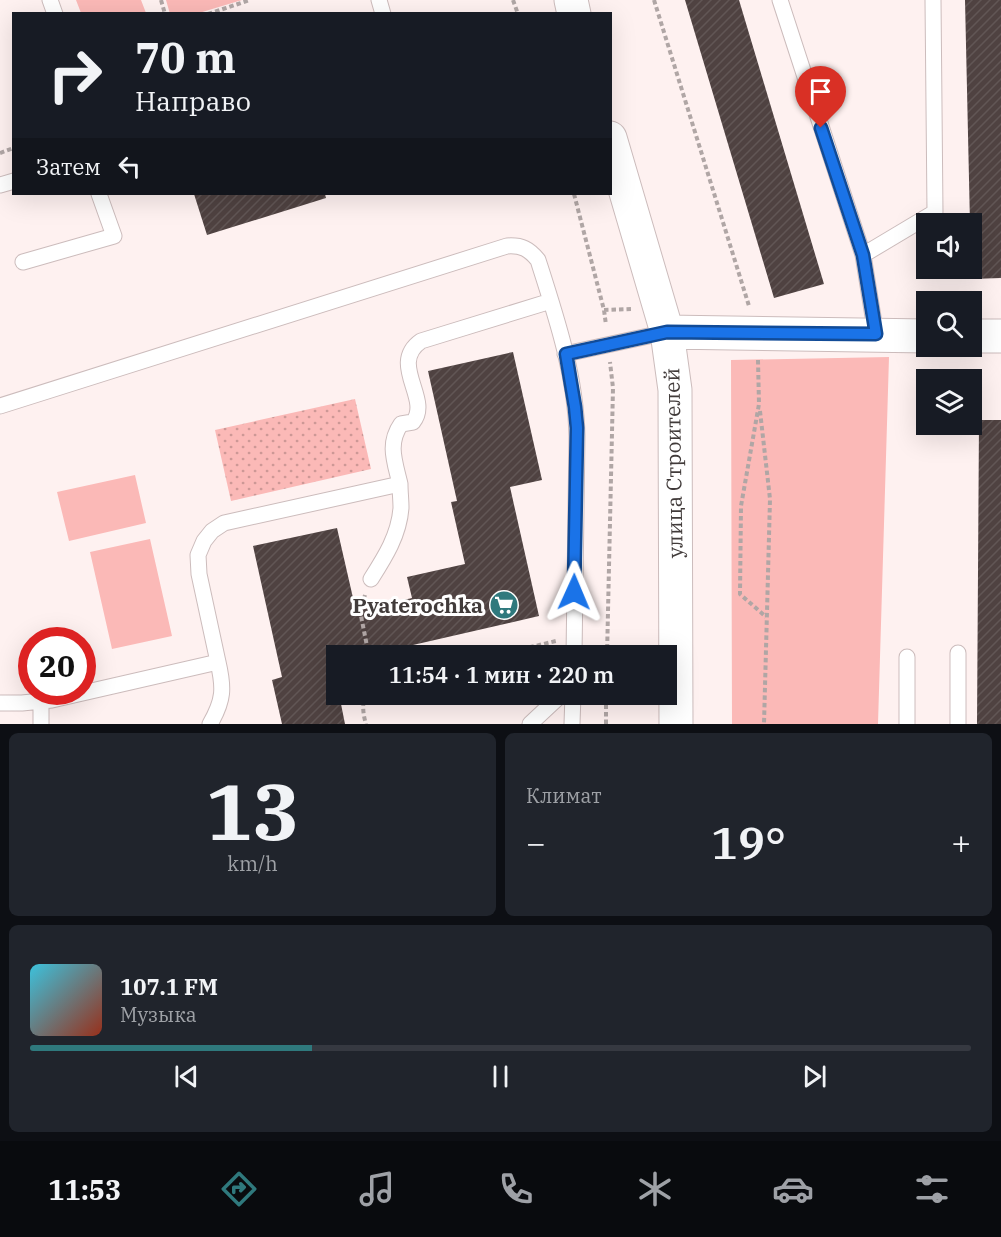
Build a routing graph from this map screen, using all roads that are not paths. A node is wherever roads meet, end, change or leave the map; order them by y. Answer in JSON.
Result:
{"nodes":[{"id":1,"x":780,"y":0,"type":"edge"},
{"id":2,"x":933,"y":0,"type":"edge"},
{"id":3,"x":612,"y":145,"type":"edge"},
{"id":4,"x":99,"y":195,"type":"edge"},
{"id":5,"x":863,"y":255,"type":"junction"},
{"id":6,"x":22,"y":262,"type":"dead end"},
{"id":7,"x":551,"y":301,"type":"junction"},
{"id":8,"x":667,"y":332,"type":"junction"},
{"id":9,"x":876,"y":334,"type":"junction"},
{"id":10,"x":916,"y":336,"type":"edge"},
{"id":11,"x":982,"y":336,"type":"edge"},
{"id":12,"x":1001,"y":336,"type":"edge"},
{"id":13,"x":566,"y":354,"type":"junction"},
{"id":14,"x":0,"y":406,"type":"edge"},
{"id":15,"x":400,"y":484,"type":"junction"},
{"id":16,"x":371,"y":579,"type":"road end"},
{"id":17,"x":574,"y":645,"type":"edge"},
{"id":18,"x":958,"y":653,"type":"dead end"},
{"id":19,"x":907,"y":657,"type":"dead end"},
{"id":20,"x":218,"y":662,"type":"junction"},
{"id":21,"x":96,"y":690,"type":"edge"},
{"id":22,"x":18,"y":702,"type":"edge"},
{"id":23,"x":0,"y":703,"type":"edge"},
{"id":24,"x":41,"y":705,"type":"edge"},
{"id":25,"x":550,"y":705,"type":"edge"},
{"id":26,"x":573,"y":705,"type":"edge"},
{"id":27,"x":41,"y":724,"type":"edge"},
{"id":28,"x":210,"y":724,"type":"edge"},
{"id":29,"x":530,"y":724,"type":"edge"},
{"id":30,"x":572,"y":724,"type":"edge"},
{"id":31,"x":676,"y":724,"type":"edge"},
{"id":32,"x":907,"y":724,"type":"edge"},
{"id":33,"x":958,"y":724,"type":"edge"}],
"edges":[{"from":1,"to":5,"type":"lane"},
{"from":2,"to":5,"type":"lane"},
{"from":3,"to":8,"type":"street","name":"улица Строителей"},
{"from":4,"to":6,"type":"lane"},
{"from":5,"to":9,"type":"lane"},
{"from":7,"to":13,"type":"lane"},
{"from":7,"to":14,"type":"lane"},
{"from":7,"to":15,"type":"lane"},
{"from":8,"to":9,"type":"street"},
{"from":8,"to":13,"type":"lane"},
{"from":8,"to":31,"type":"street","name":"улица Строителей"},
{"from":9,"to":10,"type":"street"},
{"from":11,"to":12,"type":"street"},
{"from":13,"to":17,"type":"lane"},
{"from":15,"to":16,"type":"lane"},
{"from":15,"to":20,"type":"lane"},
{"from":18,"to":33,"type":"lane"},
{"from":19,"to":32,"type":"lane"},
{"from":20,"to":21,"type":"lane"},
{"from":20,"to":28,"type":"lane"},
{"from":22,"to":23,"type":"lane"},
{"from":24,"to":27,"type":"lane"},
{"from":25,"to":29,"type":"lane"},
{"from":26,"to":30,"type":"lane"}]}
